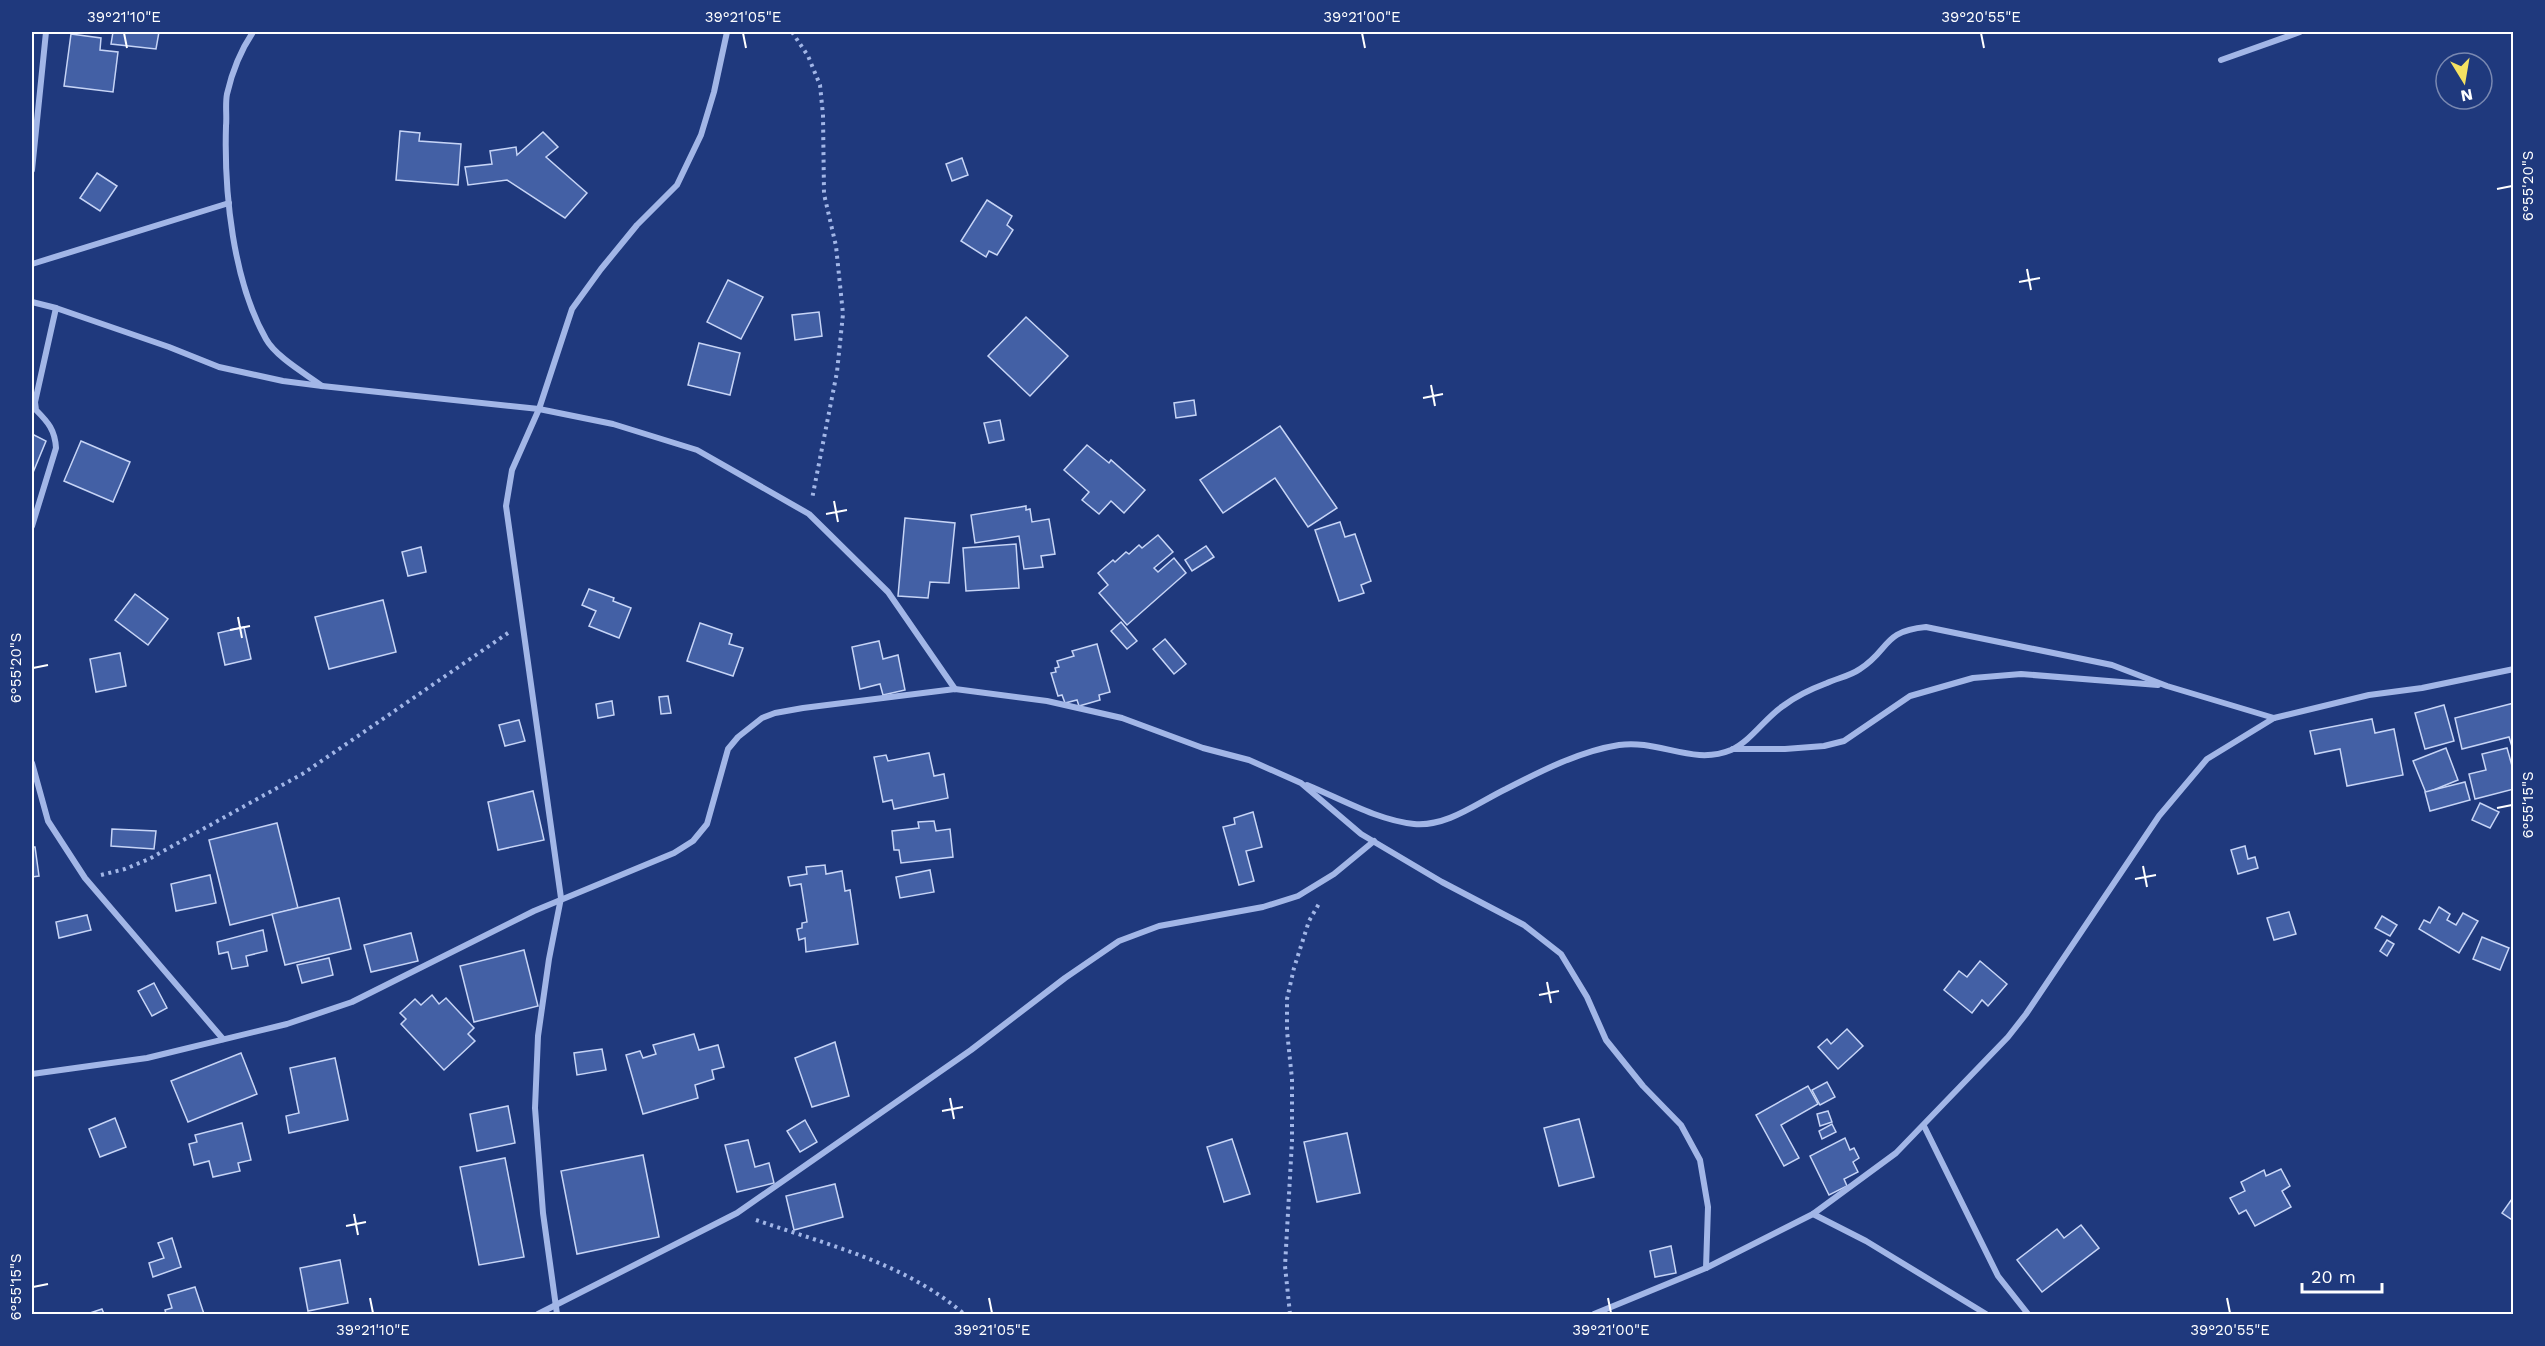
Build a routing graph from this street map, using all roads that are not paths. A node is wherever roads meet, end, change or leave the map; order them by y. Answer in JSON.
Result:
{"nodes":[{"id":1,"x":46,"y":32,"type":"edge"},
{"id":2,"x":254,"y":32,"type":"edge"},
{"id":3,"x":727,"y":32,"type":"edge"},
{"id":4,"x":2300,"y":32,"type":"edge"},
{"id":5,"x":2221,"y":60,"type":"dead end"},
{"id":6,"x":32,"y":170,"type":"edge"},
{"id":7,"x":229,"y":203,"type":"junction"},
{"id":8,"x":32,"y":264,"type":"edge"},
{"id":9,"x":32,"y":302,"type":"edge"},
{"id":10,"x":56,"y":308,"type":"junction"},
{"id":11,"x":322,"y":387,"type":"junction"},
{"id":12,"x":539,"y":409,"type":"junction"},
{"id":13,"x":34,"y":411,"type":"edge"},
{"id":14,"x":32,"y":526,"type":"edge"},
{"id":15,"x":2514,"y":669,"type":"edge"},
{"id":16,"x":2167,"y":686,"type":"junction"},
{"id":17,"x":955,"y":688,"type":"junction"},
{"id":18,"x":2274,"y":718,"type":"junction"},
{"id":19,"x":1732,"y":749,"type":"junction"},
{"id":20,"x":32,"y":763,"type":"edge"},
{"id":21,"x":1301,"y":783,"type":"junction"},
{"id":22,"x":1374,"y":841,"type":"junction"},
{"id":23,"x":561,"y":898,"type":"junction"},
{"id":24,"x":223,"y":1039,"type":"junction"},
{"id":25,"x":32,"y":1074,"type":"edge"},
{"id":26,"x":1924,"y":1126,"type":"junction"},
{"id":27,"x":1813,"y":1214,"type":"junction"},
{"id":28,"x":1706,"y":1268,"type":"junction"},
{"id":29,"x":555,"y":1306,"type":"junction"},
{"id":30,"x":538,"y":1314,"type":"edge"},
{"id":31,"x":557,"y":1314,"type":"edge"},
{"id":32,"x":1594,"y":1314,"type":"edge"},
{"id":33,"x":1986,"y":1314,"type":"edge"},
{"id":34,"x":2028,"y":1314,"type":"edge"}],
"edges":[{"from":1,"to":6,"type":"street"},
{"from":2,"to":7,"type":"street"},
{"from":3,"to":12,"type":"street"},
{"from":4,"to":5,"type":"street"},
{"from":7,"to":8,"type":"street"},
{"from":7,"to":11,"type":"street"},
{"from":9,"to":10,"type":"street"},
{"from":10,"to":11,"type":"street"},
{"from":10,"to":13,"type":"street"},
{"from":11,"to":12,"type":"street"},
{"from":12,"to":17,"type":"street"},
{"from":12,"to":23,"type":"street"},
{"from":13,"to":14,"type":"street"},
{"from":15,"to":18,"type":"street"},
{"from":16,"to":18,"type":"street"},
{"from":16,"to":19,"type":"street"},
{"from":16,"to":19,"type":"street"},
{"from":17,"to":21,"type":"street"},
{"from":17,"to":23,"type":"street"},
{"from":18,"to":26,"type":"street"},
{"from":19,"to":21,"type":"street"},
{"from":20,"to":24,"type":"street"},
{"from":21,"to":22,"type":"street"},
{"from":22,"to":28,"type":"street"},
{"from":22,"to":29,"type":"street"},
{"from":23,"to":24,"type":"street"},
{"from":23,"to":29,"type":"street"},
{"from":24,"to":25,"type":"street"},
{"from":26,"to":27,"type":"street"},
{"from":26,"to":34,"type":"street"},
{"from":27,"to":28,"type":"street"},
{"from":27,"to":33,"type":"street"},
{"from":28,"to":32,"type":"street"},
{"from":29,"to":30,"type":"street"},
{"from":29,"to":31,"type":"street"}]}
